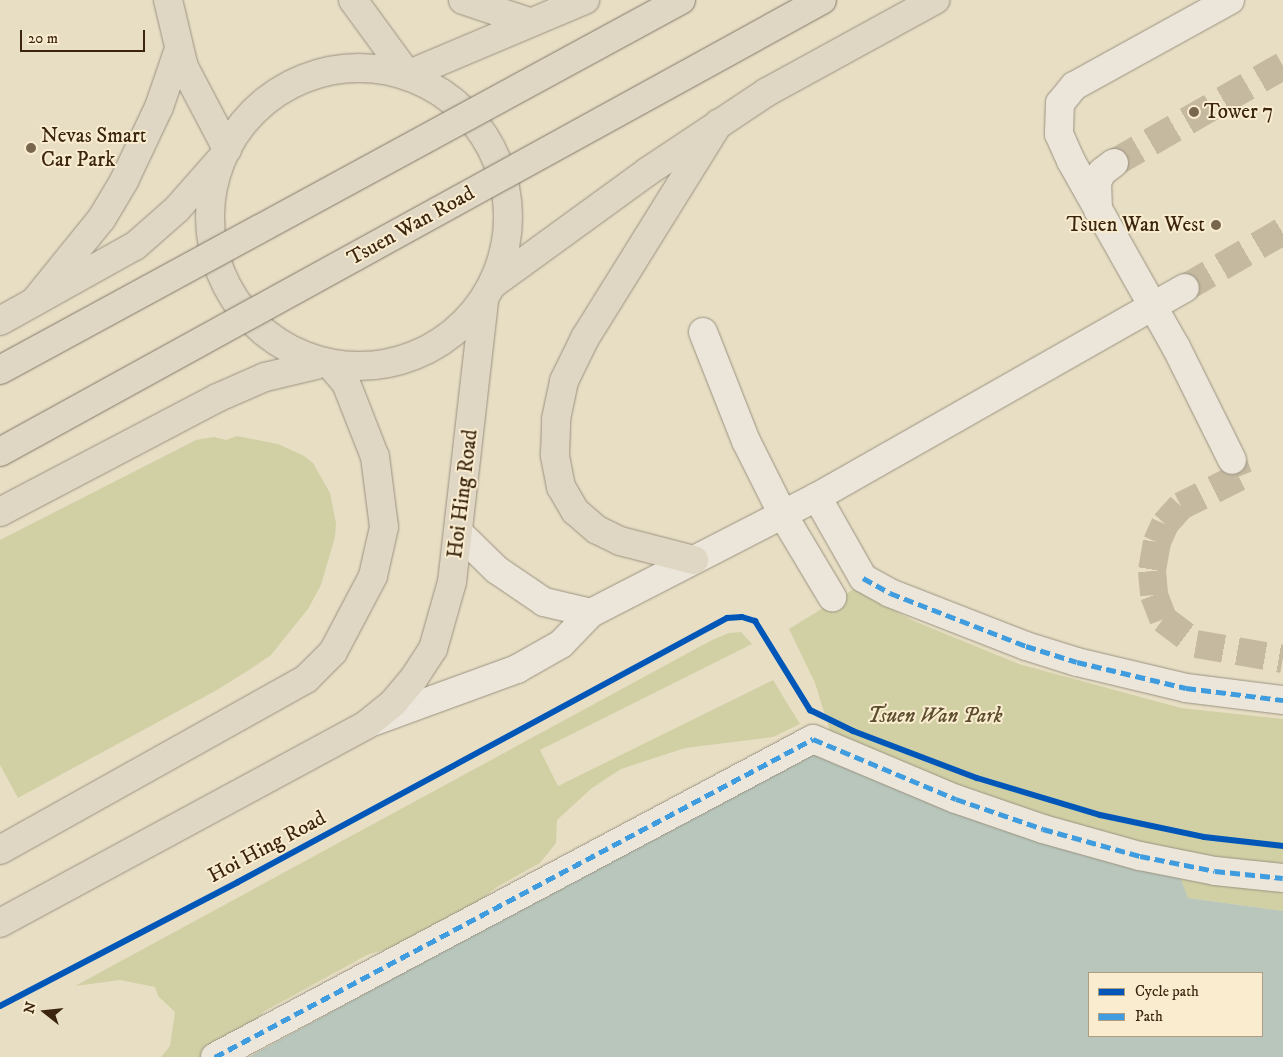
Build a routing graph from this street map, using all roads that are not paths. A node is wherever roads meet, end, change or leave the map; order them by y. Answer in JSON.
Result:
{"nodes":[{"id":1,"x":168,"y":0,"type":"edge"},
{"id":2,"x":353,"y":0,"type":"edge"},
{"id":3,"x":463,"y":0,"type":"edge"},
{"id":4,"x":585,"y":0,"type":"edge"},
{"id":5,"x":681,"y":0,"type":"edge"},
{"id":6,"x":822,"y":0,"type":"edge"},
{"id":7,"x":936,"y":0,"type":"edge"},
{"id":8,"x":1230,"y":0,"type":"edge"},
{"id":9,"x":529,"y":22,"type":"junction"},
{"id":10,"x":179,"y":49,"type":"junction"},
{"id":11,"x":408,"y":72,"type":"junction"},
{"id":12,"x":720,"y":123,"type":"junction"},
{"id":13,"x":224,"y":154,"type":"junction"},
{"id":14,"x":1114,"y":163,"type":"tunnel mouth"},
{"id":15,"x":1098,"y":210,"type":"junction"},
{"id":16,"x":1185,"y":288,"type":"tunnel mouth"},
{"id":17,"x":488,"y":291,"type":"junction"},
{"id":18,"x":34,"y":302,"type":"junction"},
{"id":19,"x":1154,"y":306,"type":"junction"},
{"id":20,"x":0,"y":321,"type":"edge"},
{"id":21,"x":703,"y":332,"type":"dead end"},
{"id":22,"x":324,"y":366,"type":"junction"},
{"id":23,"x":0,"y":370,"type":"edge"},
{"id":24,"x":0,"y":452,"type":"edge"},
{"id":25,"x":1232,"y":460,"type":"tunnel mouth"},
{"id":26,"x":817,"y":497,"type":"junction"},
{"id":27,"x":0,"y":512,"type":"edge"},
{"id":28,"x":783,"y":515,"type":"junction"},
{"id":29,"x":458,"y":532,"type":"junction"},
{"id":30,"x":694,"y":560,"type":"junction"},
{"id":31,"x":832,"y":598,"type":"dead end"},
{"id":32,"x":591,"y":613,"type":"junction"},
{"id":33,"x":1283,"y":700,"type":"edge"},
{"id":34,"x":366,"y":725,"type":"junction"},
{"id":35,"x":0,"y":850,"type":"edge"},
{"id":36,"x":1283,"y":878,"type":"edge"},
{"id":37,"x":0,"y":923,"type":"edge"},
{"id":38,"x":214,"y":1057,"type":"edge"}],
"edges":[{"from":1,"to":10,"type":"main road"},
{"from":2,"to":11,"type":"main road"},
{"from":3,"to":9,"type":"main road"},
{"from":4,"to":9,"type":"main road"},
{"from":5,"to":23,"type":"main road","bridge":true},
{"from":6,"to":24,"type":"main road","name":"Tsuen Wan Road","bridge":true},
{"from":7,"to":12,"type":"main road"},
{"from":8,"to":15,"type":"street"},
{"from":9,"to":11,"type":"main road"},
{"from":10,"to":13,"type":"main road"},
{"from":10,"to":18,"type":"main road"},
{"from":11,"to":13,"type":"main road"},
{"from":11,"to":17,"type":"main road","name":"Hoi Hing Road"},
{"from":12,"to":17,"type":"main road"},
{"from":12,"to":30,"type":"main road"},
{"from":13,"to":18,"type":"main road"},
{"from":13,"to":22,"type":"main road"},
{"from":14,"to":15,"type":"street"},
{"from":15,"to":19,"type":"street"},
{"from":16,"to":19,"type":"street"},
{"from":17,"to":22,"type":"main road"},
{"from":17,"to":29,"type":"main road","name":"Hoi Hing Road"},
{"from":18,"to":20,"type":"main road"},
{"from":19,"to":25,"type":"street"},
{"from":19,"to":26,"type":"street"},
{"from":21,"to":28,"type":"street"},
{"from":22,"to":27,"type":"main road"},
{"from":22,"to":35,"type":"main road"},
{"from":26,"to":28,"type":"street"},
{"from":26,"to":33,"type":"street"},
{"from":28,"to":30,"type":"street"},
{"from":28,"to":31,"type":"street"},
{"from":29,"to":32,"type":"street"},
{"from":29,"to":34,"type":"main road","name":"Hoi Hing Road"},
{"from":30,"to":32,"type":"street"},
{"from":32,"to":34,"type":"street"},
{"from":34,"to":37,"type":"main road","name":"Hoi Hing Road"},
{"from":36,"to":38,"type":"street"}]}
